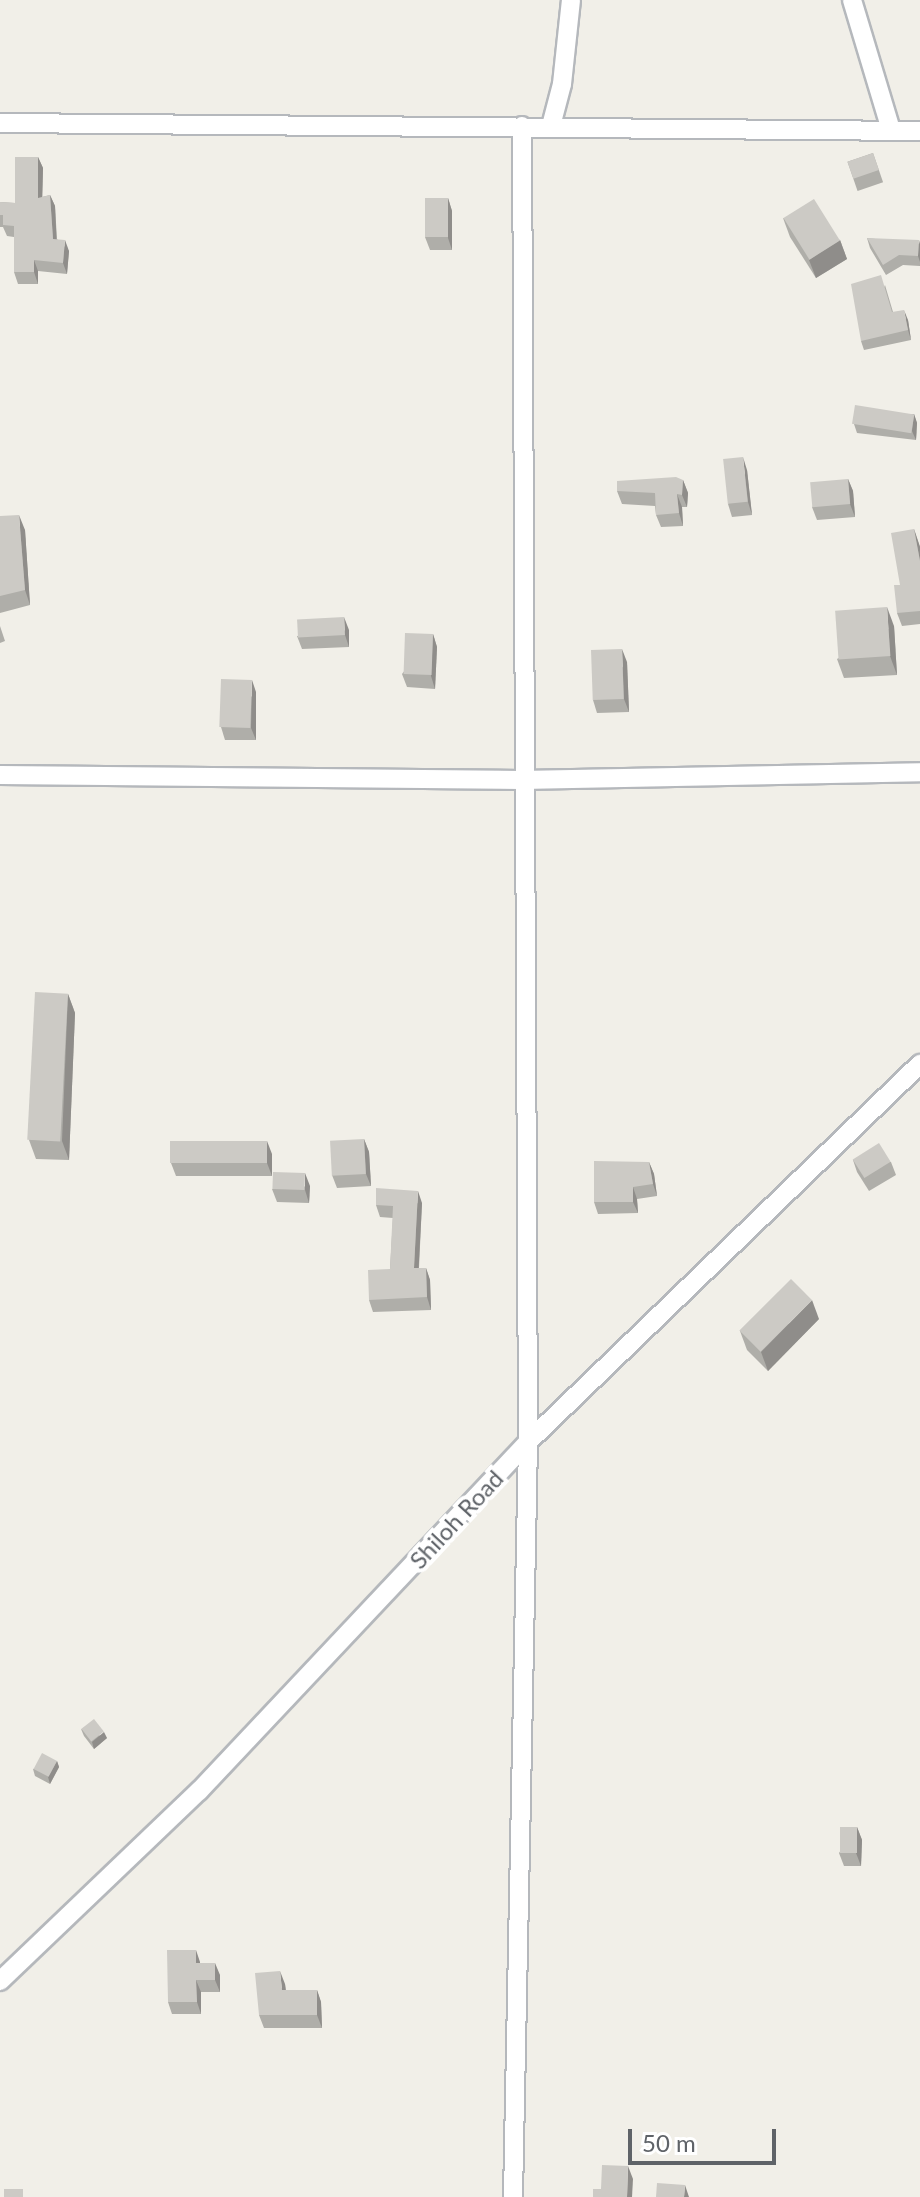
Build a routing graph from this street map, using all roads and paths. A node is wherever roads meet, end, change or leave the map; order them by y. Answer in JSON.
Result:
{"nodes":[{"id":1,"x":571,"y":0,"type":"edge"},
{"id":2,"x":852,"y":0,"type":"edge"},
{"id":3,"x":0,"y":123,"type":"edge"},
{"id":4,"x":522,"y":126,"type":"junction"},
{"id":5,"x":551,"y":126,"type":"junction"},
{"id":6,"x":891,"y":130,"type":"junction"},
{"id":7,"x":920,"y":131,"type":"edge"},
{"id":8,"x":920,"y":772,"type":"edge"},
{"id":9,"x":0,"y":775,"type":"edge"},
{"id":10,"x":521,"y":780,"type":"junction"},
{"id":11,"x":920,"y":1064,"type":"edge"},
{"id":12,"x":528,"y":1442,"type":"junction"},
{"id":13,"x":0,"y":1981,"type":"edge"},
{"id":14,"x":513,"y":2197,"type":"edge"}],
"edges":[{"from":1,"to":5,"type":"street"},
{"from":2,"to":6,"type":"street"},
{"from":3,"to":4,"type":"street"},
{"from":4,"to":5,"type":"street"},
{"from":4,"to":10,"type":"street"},
{"from":5,"to":6,"type":"street"},
{"from":6,"to":7,"type":"street"},
{"from":8,"to":10,"type":"street"},
{"from":9,"to":10,"type":"street"},
{"from":10,"to":12,"type":"street"},
{"from":11,"to":12,"type":"street","name":"Shiloh Road"},
{"from":12,"to":13,"type":"street","name":"Shiloh Road"},
{"from":12,"to":14,"type":"street"}]}
